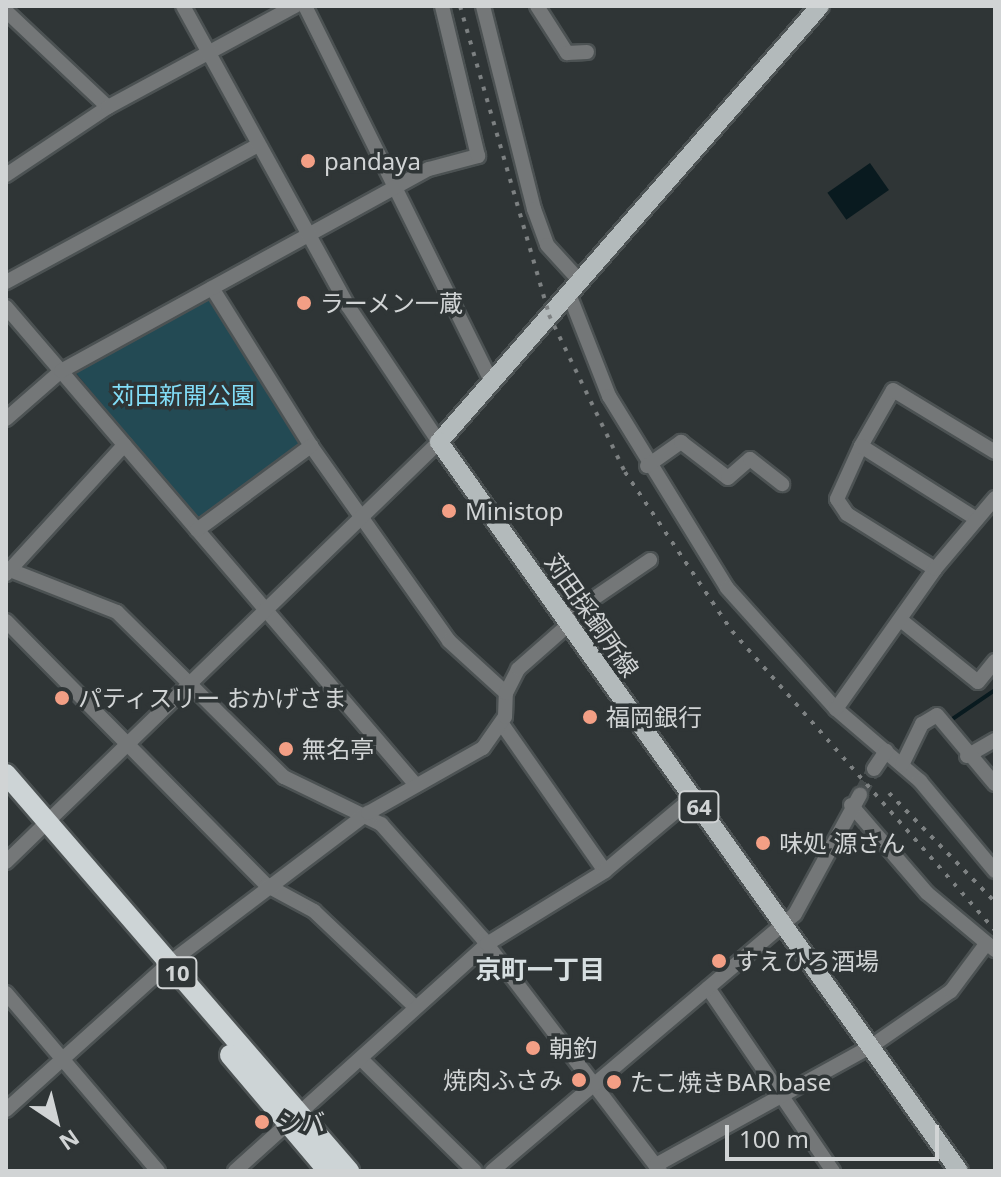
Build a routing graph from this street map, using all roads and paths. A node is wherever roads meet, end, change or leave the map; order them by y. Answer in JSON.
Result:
{"nodes":[{"id":1,"x":183,"y":6,"type":"edge"},
{"id":2,"x":295,"y":6,"type":"edge"},
{"id":3,"x":305,"y":6,"type":"edge"},
{"id":4,"x":442,"y":6,"type":"edge"},
{"id":5,"x":483,"y":6,"type":"edge"},
{"id":6,"x":537,"y":6,"type":"edge"},
{"id":7,"x":820,"y":6,"type":"edge"},
{"id":8,"x":6,"y":11,"type":"edge"},
{"id":9,"x":587,"y":52,"type":"dead end"},
{"id":10,"x":208,"y":53,"type":"junction"},
{"id":11,"x":108,"y":107,"type":"junction"},
{"id":12,"x":258,"y":145,"type":"junction"},
{"id":13,"x":6,"y":175,"type":"edge"},
{"id":14,"x":394,"y":188,"type":"junction"},
{"id":15,"x":307,"y":236,"type":"junction"},
{"id":16,"x":6,"y":282,"type":"edge"},
{"id":17,"x":574,"y":287,"type":"junction"},
{"id":18,"x":212,"y":288,"type":"junction"},
{"id":19,"x":6,"y":307,"type":"edge"},
{"id":20,"x":61,"y":371,"type":"junction"},
{"id":21,"x":491,"y":381,"type":"junction"},
{"id":22,"x":6,"y":419,"type":"edge"},
{"id":23,"x":439,"y":442,"type":"junction"},
{"id":24,"x":124,"y":445,"type":"junction"},
{"id":25,"x":311,"y":446,"type":"junction"},
{"id":26,"x":861,"y":446,"type":"junction"},
{"id":27,"x":995,"y":452,"type":"edge"},
{"id":28,"x":647,"y":466,"type":"junction"},
{"id":29,"x":782,"y":484,"type":"dead end"},
{"id":30,"x":995,"y":498,"type":"edge"},
{"id":31,"x":975,"y":518,"type":"junction"},
{"id":32,"x":362,"y":519,"type":"junction"},
{"id":33,"x":197,"y":530,"type":"junction"},
{"id":34,"x":650,"y":560,"type":"dead end"},
{"id":35,"x":935,"y":569,"type":"junction"},
{"id":36,"x":8,"y":572,"type":"edge"},
{"id":37,"x":269,"y":614,"type":"junction"},
{"id":38,"x":6,"y":621,"type":"edge"},
{"id":39,"x":567,"y":621,"type":"junction"},
{"id":40,"x":902,"y":621,"type":"junction"},
{"id":41,"x":995,"y":661,"type":"edge"},
{"id":42,"x":193,"y":685,"type":"junction"},
{"id":43,"x":506,"y":693,"type":"junction"},
{"id":44,"x":836,"y":709,"type":"junction"},
{"id":45,"x":502,"y":724,"type":"junction"},
{"id":46,"x":995,"y":740,"type":"edge"},
{"id":47,"x":131,"y":746,"type":"junction"},
{"id":48,"x":886,"y":751,"type":"junction"},
{"id":49,"x":967,"y":756,"type":"junction"},
{"id":50,"x":902,"y":765,"type":"junction"},
{"id":51,"x":874,"y":769,"type":"tunnel mouth"},
{"id":52,"x":6,"y":774,"type":"edge"},
{"id":53,"x":995,"y":784,"type":"edge"},
{"id":54,"x":416,"y":785,"type":"junction"},
{"id":55,"x":6,"y":793,"type":"edge"},
{"id":56,"x":692,"y":798,"type":"junction"},
{"id":57,"x":368,"y":813,"type":"junction"},
{"id":58,"x":45,"y":829,"type":"junction"},
{"id":59,"x":6,"y":862,"type":"edge"},
{"id":60,"x":605,"y":871,"type":"junction"},
{"id":61,"x":995,"y":871,"type":"edge"},
{"id":62,"x":273,"y":889,"type":"junction"},
{"id":63,"x":785,"y":924,"type":"junction"},
{"id":64,"x":487,"y":944,"type":"junction"},
{"id":65,"x":991,"y":947,"type":"edge"},
{"id":66,"x":164,"y":968,"type":"junction"},
{"id":67,"x":708,"y":988,"type":"junction"},
{"id":68,"x":6,"y":993,"type":"edge"},
{"id":69,"x":414,"y":1006,"type":"junction"},
{"id":70,"x":870,"y":1047,"type":"junction"},
{"id":71,"x":60,"y":1056,"type":"junction"},
{"id":72,"x":362,"y":1060,"type":"junction"},
{"id":73,"x":595,"y":1083,"type":"junction"},
{"id":74,"x":780,"y":1094,"type":"junction"},
{"id":75,"x":6,"y":1110,"type":"edge"},
{"id":76,"x":294,"y":1120,"type":"junction"},
{"id":77,"x":658,"y":1168,"type":"edge"},
{"id":78,"x":497,"y":1169,"type":"edge"},
{"id":79,"x":158,"y":1171,"type":"edge"},
{"id":80,"x":235,"y":1171,"type":"edge"},
{"id":81,"x":328,"y":1171,"type":"edge"},
{"id":82,"x":349,"y":1171,"type":"edge"},
{"id":83,"x":475,"y":1171,"type":"edge"},
{"id":84,"x":833,"y":1171,"type":"edge"},
{"id":85,"x":959,"y":1171,"type":"edge"}],
"edges":[{"from":1,"to":10,"type":"street"},
{"from":2,"to":10,"type":"street"},
{"from":3,"to":14,"type":"street"},
{"from":4,"to":14,"type":"street"},
{"from":5,"to":17,"type":"street"},
{"from":6,"to":9,"type":"street"},
{"from":7,"to":17,"type":"main road"},
{"from":8,"to":11,"type":"street"},
{"from":10,"to":11,"type":"street"},
{"from":10,"to":12,"type":"street"},
{"from":11,"to":13,"type":"street"},
{"from":12,"to":15,"type":"street"},
{"from":12,"to":16,"type":"street"},
{"from":14,"to":15,"type":"street"},
{"from":14,"to":21,"type":"street"},
{"from":15,"to":18,"type":"street"},
{"from":15,"to":23,"type":"street"},
{"from":17,"to":21,"type":"main road"},
{"from":17,"to":28,"type":"street"},
{"from":18,"to":20,"type":"street"},
{"from":18,"to":25,"type":"street"},
{"from":19,"to":20,"type":"street"},
{"from":20,"to":22,"type":"street"},
{"from":20,"to":24,"type":"street"},
{"from":21,"to":23,"type":"main road"},
{"from":23,"to":32,"type":"street"},
{"from":23,"to":39,"type":"main road","name":"苅田採銅所線","number":"64"},
{"from":24,"to":33,"type":"street"},
{"from":24,"to":36,"type":"street"},
{"from":25,"to":32,"type":"street"},
{"from":25,"to":33,"type":"street"},
{"from":26,"to":27,"type":"street"},
{"from":26,"to":31,"type":"street"},
{"from":26,"to":35,"type":"street"},
{"from":28,"to":29,"type":"street"},
{"from":28,"to":44,"type":"street"},
{"from":30,"to":31,"type":"street"},
{"from":31,"to":35,"type":"street"},
{"from":32,"to":37,"type":"street"},
{"from":32,"to":43,"type":"street"},
{"from":33,"to":37,"type":"street"},
{"from":34,"to":39,"type":"street"},
{"from":35,"to":40,"type":"street"},
{"from":36,"to":42,"type":"street"},
{"from":37,"to":42,"type":"street"},
{"from":37,"to":54,"type":"street"},
{"from":38,"to":47,"type":"street"},
{"from":39,"to":43,"type":"street"},
{"from":39,"to":56,"type":"main road","name":"苅田採銅所線","number":"64"},
{"from":40,"to":41,"type":"street"},
{"from":40,"to":44,"type":"street"},
{"from":42,"to":47,"type":"street"},
{"from":42,"to":57,"type":"street"},
{"from":43,"to":45,"type":"street"},
{"from":44,"to":48,"type":"street"},
{"from":45,"to":54,"type":"street"},
{"from":45,"to":60,"type":"street"},
{"from":46,"to":49,"type":"street"},
{"from":47,"to":58,"type":"street"},
{"from":47,"to":62,"type":"street"},
{"from":48,"to":50,"type":"street"},
{"from":48,"to":51,"type":"street"},
{"from":49,"to":50,"type":"street"},
{"from":49,"to":53,"type":"street"},
{"from":50,"to":61,"type":"street"},
{"from":52,"to":58,"type":"highway","number":"10"},
{"from":54,"to":57,"type":"street"},
{"from":55,"to":58,"type":"highway","number":"10"},
{"from":56,"to":60,"type":"street"},
{"from":56,"to":63,"type":"main road","name":"苅田採銅所線","number":"64"},
{"from":57,"to":62,"type":"street"},
{"from":57,"to":64,"type":"street"},
{"from":58,"to":59,"type":"street"},
{"from":58,"to":66,"type":"highway","number":"10"},
{"from":60,"to":64,"type":"street"},
{"from":62,"to":66,"type":"street"},
{"from":62,"to":69,"type":"street"},
{"from":63,"to":65,"type":"street"},
{"from":63,"to":67,"type":"street"},
{"from":63,"to":70,"type":"main road","name":"苅田採銅所線","number":"64"},
{"from":64,"to":69,"type":"street"},
{"from":64,"to":73,"type":"street"},
{"from":65,"to":70,"type":"street"},
{"from":66,"to":71,"type":"street"},
{"from":66,"to":76,"type":"highway","number":"10"},
{"from":67,"to":73,"type":"street"},
{"from":67,"to":74,"type":"street"},
{"from":68,"to":71,"type":"street"},
{"from":69,"to":72,"type":"street"},
{"from":70,"to":74,"type":"street"},
{"from":70,"to":85,"type":"main road","name":"苅田採銅所線","number":"64"},
{"from":71,"to":75,"type":"street"},
{"from":71,"to":79,"type":"street"},
{"from":72,"to":76,"type":"street"},
{"from":72,"to":83,"type":"street"},
{"from":73,"to":77,"type":"street"},
{"from":73,"to":78,"type":"street"},
{"from":74,"to":77,"type":"street"},
{"from":74,"to":84,"type":"street"},
{"from":76,"to":80,"type":"street"},
{"from":76,"to":81,"type":"highway","number":"10"},
{"from":76,"to":82,"type":"highway","number":"10"}]}
